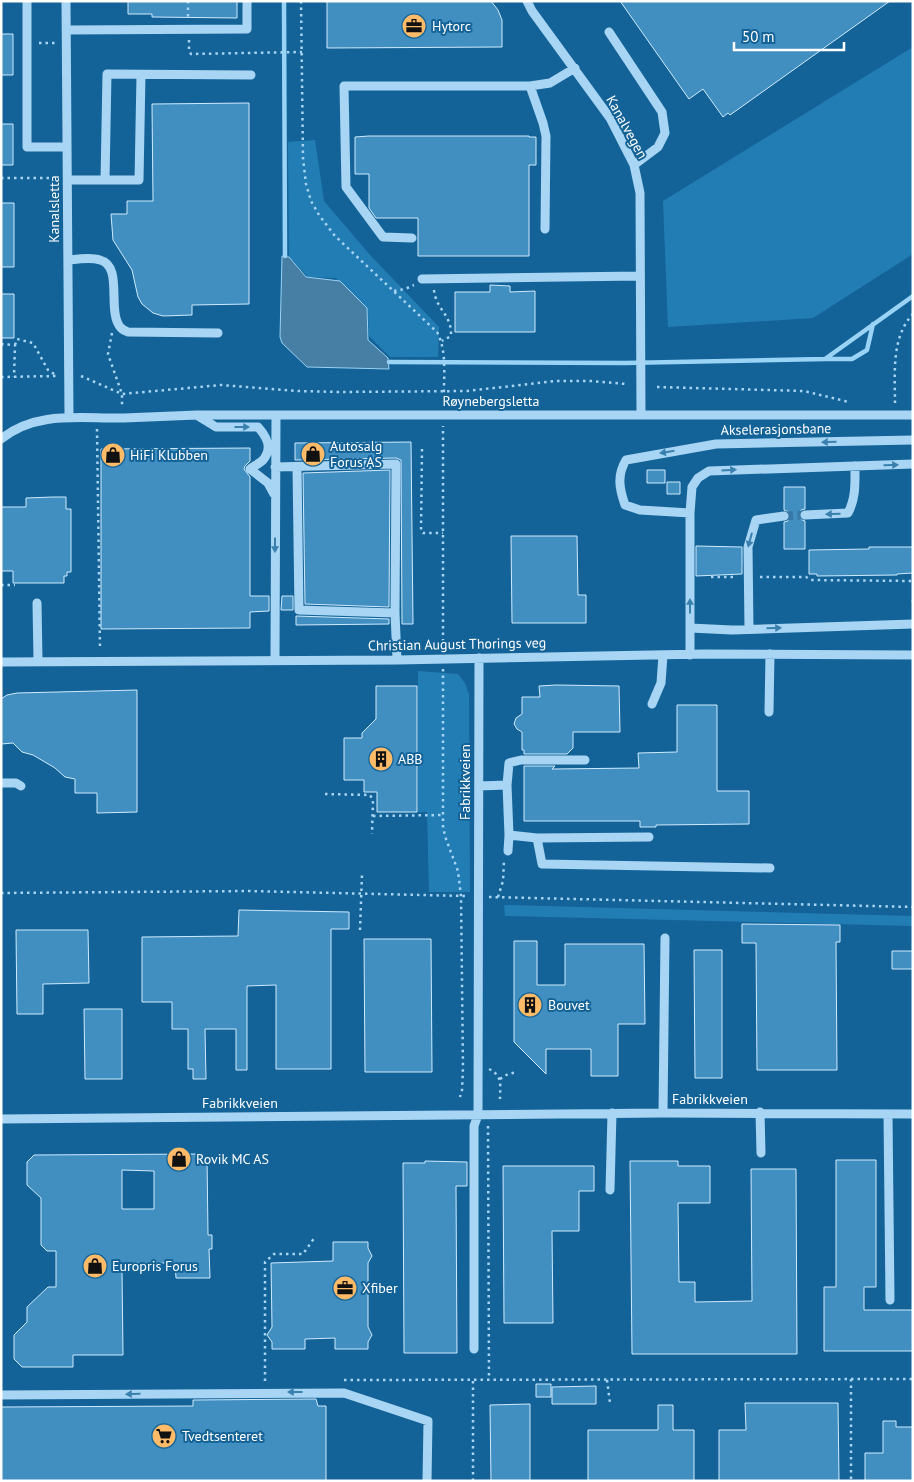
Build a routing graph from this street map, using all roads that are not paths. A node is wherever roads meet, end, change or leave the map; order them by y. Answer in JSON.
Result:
{"nodes":[{"id":1,"x":27,"y":1,"type":"edge"},
{"id":2,"x":66,"y":1,"type":"edge"},
{"id":3,"x":246,"y":1,"type":"edge"},
{"id":4,"x":527,"y":1,"type":"edge"},
{"id":5,"x":66,"y":30,"type":"junction"},
{"id":6,"x":609,"y":32,"type":"dead end"},
{"id":7,"x":575,"y":68,"type":"junction"},
{"id":8,"x":141,"y":75,"type":"junction"},
{"id":9,"x":250,"y":75,"type":"dead end"},
{"id":10,"x":530,"y":86,"type":"junction"},
{"id":11,"x":67,"y":147,"type":"junction"},
{"id":12,"x":634,"y":165,"type":"junction"},
{"id":13,"x":68,"y":180,"type":"junction"},
{"id":14,"x":105,"y":180,"type":"junction"},
{"id":15,"x":545,"y":229,"type":"dead end"},
{"id":16,"x":412,"y":238,"type":"dead end"},
{"id":17,"x":68,"y":260,"type":"junction"},
{"id":18,"x":640,"y":276,"type":"junction"},
{"id":19,"x":422,"y":279,"type":"road end"},
{"id":20,"x":218,"y":334,"type":"dead end"},
{"id":21,"x":641,"y":414,"type":"junction"},
{"id":22,"x":197,"y":415,"type":"junction"},
{"id":23,"x":276,"y":415,"type":"junction"},
{"id":24,"x":913,"y":415,"type":"edge"},
{"id":25,"x":69,"y":417,"type":"junction"},
{"id":26,"x":1,"y":439,"type":"edge"},
{"id":27,"x":913,"y":440,"type":"edge"},
{"id":28,"x":913,"y":464,"type":"edge"},
{"id":29,"x":297,"y":466,"type":"junction"},
{"id":30,"x":855,"y":466,"type":"junction"},
{"id":31,"x":275,"y":467,"type":"junction"},
{"id":32,"x":275,"y":496,"type":"junction"},
{"id":33,"x":690,"y":513,"type":"junction"},
{"id":34,"x":805,"y":515,"type":"tunnel mouth"},
{"id":35,"x":784,"y":516,"type":"tunnel mouth"},
{"id":36,"x":38,"y":603,"type":"dead end"},
{"id":37,"x":395,"y":613,"type":"junction"},
{"id":38,"x":913,"y":624,"type":"edge"},
{"id":39,"x":690,"y":628,"type":"junction"},
{"id":40,"x":749,"y":629,"type":"junction"},
{"id":41,"x":770,"y":654,"type":"junction"},
{"id":42,"x":663,"y":655,"type":"junction"},
{"id":43,"x":690,"y":655,"type":"junction"},
{"id":44,"x":913,"y":655,"type":"edge"},
{"id":45,"x":479,"y":658,"type":"junction"},
{"id":46,"x":38,"y":660,"type":"junction"},
{"id":47,"x":275,"y":660,"type":"junction"},
{"id":48,"x":397,"y":660,"type":"junction"},
{"id":49,"x":1,"y":662,"type":"edge"},
{"id":50,"x":652,"y":704,"type":"dead end"},
{"id":51,"x":769,"y":712,"type":"dead end"},
{"id":52,"x":585,"y":760,"type":"dead end"},
{"id":53,"x":1,"y":783,"type":"edge"},
{"id":54,"x":507,"y":785,"type":"junction"},
{"id":55,"x":21,"y":786,"type":"dead end"},
{"id":56,"x":479,"y":786,"type":"junction"},
{"id":57,"x":509,"y":835,"type":"junction"},
{"id":58,"x":649,"y":837,"type":"dead end"},
{"id":59,"x":537,"y":838,"type":"junction"},
{"id":60,"x":508,"y":851,"type":"road end"},
{"id":61,"x":770,"y":868,"type":"dead end"},
{"id":62,"x":665,"y":938,"type":"dead end"},
{"id":63,"x":760,"y":1112,"type":"junction"},
{"id":64,"x":612,"y":1113,"type":"junction"},
{"id":65,"x":663,"y":1113,"type":"junction"},
{"id":66,"x":888,"y":1114,"type":"junction"},
{"id":67,"x":913,"y":1114,"type":"edge"},
{"id":68,"x":478,"y":1115,"type":"junction"},
{"id":69,"x":1,"y":1120,"type":"edge"},
{"id":70,"x":761,"y":1153,"type":"dead end"},
{"id":71,"x":610,"y":1190,"type":"dead end"},
{"id":72,"x":890,"y":1300,"type":"dead end"},
{"id":73,"x":474,"y":1349,"type":"dead end"},
{"id":74,"x":1,"y":1395,"type":"edge"},
{"id":75,"x":427,"y":1481,"type":"edge"}],
"edges":[{"from":1,"to":11,"type":"street"},
{"from":2,"to":5,"type":"street","name":"Kanalsletta"},
{"from":3,"to":5,"type":"street"},
{"from":4,"to":7,"type":"street","name":"Kanalvegen"},
{"from":5,"to":11,"type":"street","name":"Kanalsletta"},
{"from":6,"to":12,"type":"street"},
{"from":7,"to":10,"type":"street"},
{"from":7,"to":12,"type":"street","name":"Kanalvegen"},
{"from":8,"to":9,"type":"street"},
{"from":8,"to":14,"type":"street"},
{"from":8,"to":14,"type":"street"},
{"from":10,"to":15,"type":"street"},
{"from":10,"to":16,"type":"street"},
{"from":11,"to":13,"type":"street","name":"Kanalsletta"},
{"from":12,"to":18,"type":"street","name":"Kanalvegen"},
{"from":13,"to":14,"type":"street"},
{"from":13,"to":17,"type":"street","name":"Kanalsletta"},
{"from":17,"to":20,"type":"street"},
{"from":17,"to":25,"type":"street","name":"Kanalsletta"},
{"from":18,"to":19,"type":"street"},
{"from":18,"to":21,"type":"street","name":"Kanalvegen"},
{"from":21,"to":23,"type":"street","name":"Røynebergsletta"},
{"from":21,"to":24,"type":"street","name":"Røynebergsletta"},
{"from":22,"to":23,"type":"street","name":"Røynebergsletta"},
{"from":22,"to":25,"type":"street","name":"Røynebergsletta"},
{"from":22,"to":32,"type":"street","one_way":true},
{"from":23,"to":31,"type":"street"},
{"from":25,"to":26,"type":"street","name":"Røynebergsletta"},
{"from":27,"to":33,"type":"street","name":"Akselerasjonsbane","one_way":true},
{"from":30,"to":28,"type":"street","one_way":true},
{"from":29,"to":31,"type":"street"},
{"from":29,"to":37,"type":"street"},
{"from":29,"to":37,"type":"street"},
{"from":33,"to":30,"type":"street","one_way":true},
{"from":30,"to":34,"type":"street","one_way":true},
{"from":31,"to":32,"type":"street"},
{"from":32,"to":47,"type":"street","one_way":true},
{"from":39,"to":33,"type":"street","one_way":true},
{"from":35,"to":40,"type":"street","one_way":true},
{"from":36,"to":46,"type":"street"},
{"from":37,"to":48,"type":"street"},
{"from":40,"to":38,"type":"street","one_way":true},
{"from":39,"to":40,"type":"street"},
{"from":39,"to":43,"type":"street"},
{"from":41,"to":43,"type":"street","name":"Christian August Thorings veg"},
{"from":41,"to":44,"type":"street","name":"Christian August Thorings veg"},
{"from":41,"to":51,"type":"street"},
{"from":42,"to":43,"type":"street","name":"Christian August Thorings veg"},
{"from":42,"to":45,"type":"street","name":"Christian August Thorings veg"},
{"from":42,"to":50,"type":"street"},
{"from":45,"to":48,"type":"street","name":"Christian August Thorings veg"},
{"from":45,"to":56,"type":"street","name":"Fabrikkveien"},
{"from":46,"to":47,"type":"street","name":"Christian August Thorings veg"},
{"from":46,"to":49,"type":"street","name":"Christian August Thorings veg"},
{"from":47,"to":48,"type":"street","name":"Christian August Thorings veg"},
{"from":52,"to":54,"type":"street"},
{"from":53,"to":55,"type":"street"},
{"from":54,"to":56,"type":"street"},
{"from":54,"to":57,"type":"street"},
{"from":56,"to":68,"type":"street","name":"Fabrikkveien"},
{"from":57,"to":59,"type":"street"},
{"from":57,"to":60,"type":"street"},
{"from":58,"to":59,"type":"street"},
{"from":59,"to":61,"type":"street"},
{"from":62,"to":65,"type":"street"},
{"from":63,"to":65,"type":"street","name":"Fabrikkveien"},
{"from":63,"to":66,"type":"street","name":"Fabrikkveien"},
{"from":63,"to":70,"type":"street"},
{"from":64,"to":65,"type":"street","name":"Fabrikkveien"},
{"from":64,"to":68,"type":"street","name":"Fabrikkveien"},
{"from":64,"to":71,"type":"street"},
{"from":66,"to":67,"type":"street","name":"Fabrikkveien"},
{"from":66,"to":72,"type":"street"},
{"from":68,"to":69,"type":"street","name":"Fabrikkveien"},
{"from":68,"to":73,"type":"street"},
{"from":75,"to":74,"type":"street","one_way":true}]}
